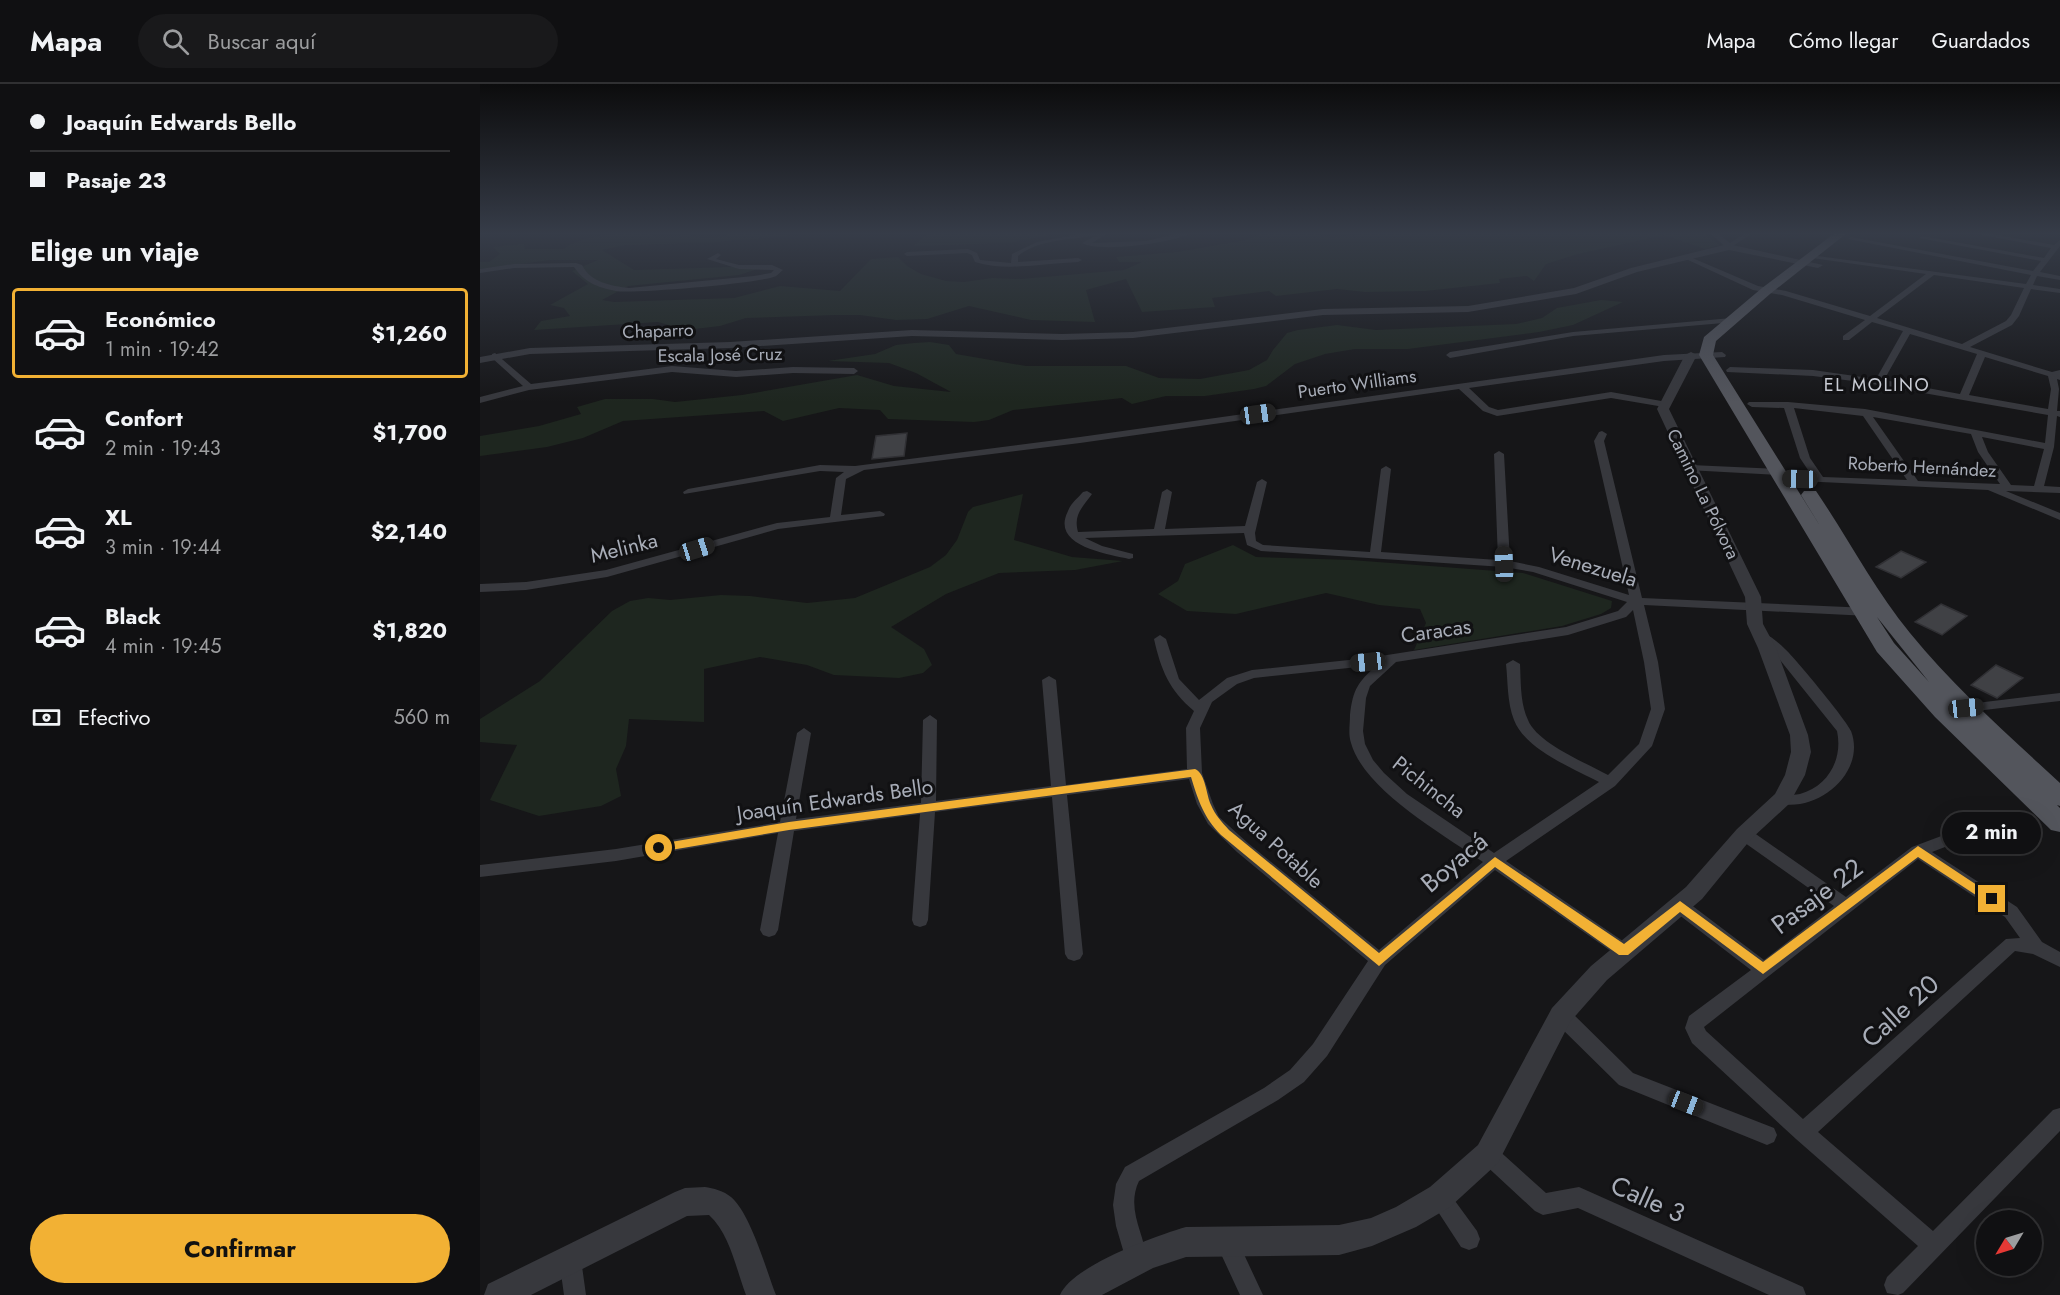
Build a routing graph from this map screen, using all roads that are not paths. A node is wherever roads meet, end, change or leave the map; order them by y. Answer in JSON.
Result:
{"nodes":[{"id":1,"x":1580,"y":290,"type":"edge"},
{"id":2,"x":1768,"y":290,"type":"edge"},
{"id":3,"x":1777,"y":290,"type":"edge"},
{"id":4,"x":1910,"y":290,"type":"edge"},
{"id":5,"x":2026,"y":290,"type":"edge"},
{"id":6,"x":1774,"y":292,"type":"junction"},
{"id":7,"x":1871,"y":319,"type":"junction"},
{"id":8,"x":1732,"y":320,"type":"junction"},
{"id":9,"x":1908,"y":330,"type":"junction"},
{"id":10,"x":1846,"y":338,"type":"dead end"},
{"id":11,"x":1963,"y":347,"type":"junction"},
{"id":12,"x":1982,"y":353,"type":"junction"},
{"id":13,"x":1450,"y":355,"type":"dead end"},
{"id":14,"x":1706,"y":355,"type":"junction"},
{"id":15,"x":495,"y":357,"type":"junction"},
{"id":16,"x":480,"y":360,"type":"edge"},
{"id":17,"x":1730,"y":370,"type":"junction"},
{"id":18,"x":854,"y":371,"type":"dead end"},
{"id":19,"x":2057,"y":374,"type":"edge"},
{"id":20,"x":1879,"y":381,"type":"junction"},
{"id":21,"x":1461,"y":386,"type":"junction"},
{"id":22,"x":529,"y":387,"type":"junction"},
{"id":23,"x":1964,"y":396,"type":"junction"},
{"id":24,"x":480,"y":400,"type":"edge"},
{"id":25,"x":1664,"y":404,"type":"junction"},
{"id":26,"x":1752,"y":404,"type":"junction"},
{"id":27,"x":1788,"y":405,"type":"junction"},
{"id":28,"x":1865,"y":412,"type":"junction"},
{"id":29,"x":2056,"y":413,"type":"edge"},
{"id":30,"x":1975,"y":432,"type":"junction"},
{"id":31,"x":1602,"y":434,"type":"dead end"},
{"id":32,"x":1778,"y":444,"type":"dead end"},
{"id":33,"x":2049,"y":447,"type":"junction"},
{"id":34,"x":1499,"y":454,"type":"dead end"},
{"id":35,"x":1691,"y":468,"type":"junction"},
{"id":36,"x":855,"y":469,"type":"junction"},
{"id":37,"x":1386,"y":469,"type":"dead end"},
{"id":38,"x":1794,"y":474,"type":"junction"},
{"id":39,"x":1262,"y":482,"type":"dead end"},
{"id":40,"x":1914,"y":483,"type":"junction"},
{"id":41,"x":1989,"y":487,"type":"junction"},
{"id":42,"x":2008,"y":488,"type":"junction"},
{"id":43,"x":2038,"y":489,"type":"junction"},
{"id":44,"x":2060,"y":490,"type":"edge"},
{"id":45,"x":688,"y":492,"type":"dead end"},
{"id":46,"x":1167,"y":492,"type":"dead end"},
{"id":47,"x":1087,"y":494,"type":"dead end"},
{"id":48,"x":880,"y":514,"type":"dead end"},
{"id":49,"x":2060,"y":517,"type":"edge"},
{"id":50,"x":835,"y":520,"type":"junction"},
{"id":51,"x":1250,"y":529,"type":"junction"},
{"id":52,"x":1159,"y":531,"type":"junction"},
{"id":53,"x":1074,"y":535,"type":"junction"},
{"id":54,"x":1129,"y":556,"type":"dead end"},
{"id":55,"x":1375,"y":556,"type":"junction"},
{"id":56,"x":1504,"y":564,"type":"junction"},
{"id":57,"x":480,"y":588,"type":"edge"},
{"id":58,"x":1635,"y":602,"type":"junction"},
{"id":59,"x":1755,"y":607,"type":"junction"},
{"id":60,"x":1862,"y":612,"type":"junction"},
{"id":61,"x":1884,"y":613,"type":"junction"},
{"id":62,"x":1760,"y":635,"type":"junction"},
{"id":63,"x":1160,"y":639,"type":"dead end"},
{"id":64,"x":1390,"y":659,"type":"junction"},
{"id":65,"x":1513,"y":664,"type":"dead end"},
{"id":66,"x":1049,"y":680,"type":"dead end"},
{"id":67,"x":2060,"y":697,"type":"edge"},
{"id":68,"x":1203,"y":705,"type":"junction"},
{"id":69,"x":1966,"y":708,"type":"junction"},
{"id":70,"x":1943,"y":712,"type":"junction"},
{"id":71,"x":930,"y":720,"type":"dead end"},
{"id":72,"x":804,"y":733,"type":"dead end"},
{"id":73,"x":1195,"y":773,"type":"junction"},
{"id":74,"x":1610,"y":782,"type":"junction"},
{"id":75,"x":1060,"y":790,"type":"junction"},
{"id":76,"x":2060,"y":797,"type":"edge"},
{"id":77,"x":1782,"y":799,"type":"junction"},
{"id":78,"x":928,"y":809,"type":"junction"},
{"id":79,"x":2060,"y":823,"type":"edge"},
{"id":80,"x":789,"y":826,"type":"junction"},
{"id":81,"x":1744,"y":834,"type":"junction"},
{"id":82,"x":1952,"y":838,"type":"dead end"},
{"id":83,"x":1918,"y":851,"type":"junction"},
{"id":84,"x":1495,"y":861,"type":"junction"},
{"id":85,"x":480,"y":871,"type":"edge"},
{"id":86,"x":1680,"y":906,"type":"junction"},
{"id":87,"x":1846,"y":907,"type":"junction"},
{"id":88,"x":920,"y":920,"type":"dead end"},
{"id":89,"x":769,"y":930,"type":"dead end"},
{"id":90,"x":2036,"y":947,"type":"junction"},
{"id":91,"x":1624,"y":951,"type":"junction"},
{"id":92,"x":1074,"y":954,"type":"dead end"},
{"id":93,"x":1379,"y":960,"type":"junction"},
{"id":94,"x":2060,"y":960,"type":"edge"},
{"id":95,"x":1763,"y":969,"type":"junction"},
{"id":96,"x":1561,"y":1015,"type":"junction"},
{"id":97,"x":2060,"y":1117,"type":"edge"},
{"id":98,"x":1803,"y":1132,"type":"junction"},
{"id":99,"x":1767,"y":1135,"type":"dead end"},
{"id":100,"x":1488,"y":1154,"type":"junction"},
{"id":101,"x":1440,"y":1197,"type":"junction"},
{"id":102,"x":1469,"y":1239,"type":"dead end"},
{"id":103,"x":1226,"y":1241,"type":"junction"},
{"id":104,"x":1934,"y":1245,"type":"junction"},
{"id":105,"x":1136,"y":1258,"type":"junction"},
{"id":106,"x":570,"y":1259,"type":"junction"},
{"id":107,"x":1895,"y":1285,"type":"dead end"},
{"id":108,"x":500,"y":1295,"type":"edge"},
{"id":109,"x":575,"y":1295,"type":"edge"},
{"id":110,"x":760,"y":1295,"type":"edge"},
{"id":111,"x":1075,"y":1295,"type":"edge"},
{"id":112,"x":1252,"y":1295,"type":"edge"},
{"id":113,"x":1795,"y":1295,"type":"edge"}],
"edges":[{"from":1,"to":15,"type":"street","name":"Chaparro"},
{"from":2,"to":6,"type":"street"},
{"from":3,"to":6,"type":"main road"},
{"from":4,"to":7,"type":"street"},
{"from":5,"to":11,"type":"street"},
{"from":6,"to":7,"type":"street"},
{"from":6,"to":8,"type":"main road"},
{"from":6,"to":14,"type":"main road"},
{"from":7,"to":9,"type":"street"},
{"from":7,"to":10,"type":"street"},
{"from":8,"to":13,"type":"street"},
{"from":8,"to":14,"type":"main road"},
{"from":9,"to":11,"type":"street"},
{"from":9,"to":20,"type":"street"},
{"from":11,"to":12,"type":"street"},
{"from":12,"to":19,"type":"street"},
{"from":12,"to":23,"type":"street"},
{"from":14,"to":17,"type":"main road"},
{"from":14,"to":21,"type":"street","name":"Puerto Williams"},
{"from":14,"to":25,"type":"street","name":"Camino La Pólvora"},
{"from":14,"to":38,"type":"main road"},
{"from":15,"to":16,"type":"street","name":"Chaparro"},
{"from":15,"to":22,"type":"street"},
{"from":17,"to":20,"type":"street"},
{"from":17,"to":26,"type":"main road"},
{"from":18,"to":22,"type":"street","name":"Escala José Cruz"},
{"from":19,"to":29,"type":"street"},
{"from":20,"to":23,"type":"street"},
{"from":21,"to":25,"type":"street"},
{"from":21,"to":36,"type":"street","name":"Puerto Williams"},
{"from":22,"to":24,"type":"street","name":"Escala José Cruz"},
{"from":23,"to":29,"type":"street"},
{"from":25,"to":35,"type":"street","name":"Camino La Pólvora"},
{"from":26,"to":27,"type":"street"},
{"from":26,"to":32,"type":"main road"},
{"from":27,"to":28,"type":"street"},
{"from":27,"to":38,"type":"street"},
{"from":28,"to":30,"type":"street"},
{"from":28,"to":40,"type":"street"},
{"from":29,"to":33,"type":"street"},
{"from":30,"to":33,"type":"street"},
{"from":30,"to":42,"type":"street"},
{"from":31,"to":58,"type":"street","name":"Boyacá"},
{"from":33,"to":43,"type":"street"},
{"from":34,"to":56,"type":"street"},
{"from":35,"to":38,"type":"street","name":"Roberto Hernández"},
{"from":35,"to":59,"type":"street","name":"Camino La Pólvora"},
{"from":36,"to":45,"type":"street","name":"Puerto Williams"},
{"from":36,"to":50,"type":"street"},
{"from":37,"to":55,"type":"street"},
{"from":38,"to":40,"type":"street","name":"Roberto Hernández"},
{"from":38,"to":60,"type":"main road"},
{"from":38,"to":61,"type":"main road"},
{"from":39,"to":51,"type":"street"},
{"from":40,"to":41,"type":"street","name":"Roberto Hernández"},
{"from":41,"to":42,"type":"street","name":"Roberto Hernández"},
{"from":41,"to":49,"type":"street"},
{"from":42,"to":43,"type":"street","name":"Roberto Hernández"},
{"from":43,"to":44,"type":"street","name":"Roberto Hernández"},
{"from":46,"to":52,"type":"street"},
{"from":47,"to":53,"type":"street"},
{"from":48,"to":50,"type":"street","name":"Melinka"},
{"from":50,"to":57,"type":"street","name":"Melinka"},
{"from":51,"to":52,"type":"street"},
{"from":51,"to":55,"type":"street","name":"Venezuela"},
{"from":52,"to":53,"type":"street"},
{"from":53,"to":54,"type":"street"},
{"from":55,"to":56,"type":"street","name":"Venezuela"},
{"from":56,"to":58,"type":"street","name":"Venezuela"},
{"from":58,"to":59,"type":"street","name":"Venezuela"},
{"from":58,"to":64,"type":"street","name":"Caracas"},
{"from":58,"to":74,"type":"street","name":"Boyacá"},
{"from":59,"to":60,"type":"street","name":"Venezuela"},
{"from":59,"to":62,"type":"street","name":"Camino La Pólvora"},
{"from":60,"to":61,"type":"street","name":"Venezuela"},
{"from":60,"to":70,"type":"main road"},
{"from":61,"to":69,"type":"main road"},
{"from":62,"to":77,"type":"street","name":"Camino La Pólvora"},
{"from":62,"to":77,"type":"street"},
{"from":63,"to":68,"type":"street"},
{"from":64,"to":68,"type":"street","name":"Caracas"},
{"from":64,"to":84,"type":"street","name":"Pichincha"},
{"from":65,"to":74,"type":"street"},
{"from":66,"to":75,"type":"street"},
{"from":67,"to":69,"type":"street"},
{"from":68,"to":73,"type":"street","name":"Agua Potable"},
{"from":69,"to":70,"type":"street"},
{"from":69,"to":76,"type":"main road"},
{"from":70,"to":79,"type":"main road"},
{"from":71,"to":78,"type":"street"},
{"from":72,"to":80,"type":"street"},
{"from":73,"to":75,"type":"street","name":"Joaquín Edwards Bello"},
{"from":73,"to":93,"type":"street","name":"Agua Potable"},
{"from":74,"to":84,"type":"street","name":"Boyacá"},
{"from":75,"to":78,"type":"street","name":"Joaquín Edwards Bello"},
{"from":75,"to":92,"type":"street"},
{"from":77,"to":81,"type":"street","name":"Camino La Pólvora"},
{"from":78,"to":80,"type":"street","name":"Joaquín Edwards Bello"},
{"from":78,"to":88,"type":"street"},
{"from":80,"to":85,"type":"street","name":"Joaquín Edwards Bello"},
{"from":80,"to":89,"type":"street"},
{"from":81,"to":86,"type":"street","name":"Camino La Pólvora"},
{"from":81,"to":87,"type":"street"},
{"from":82,"to":83,"type":"street","name":"Pasaje 22"},
{"from":83,"to":87,"type":"street","name":"Pasaje 22"},
{"from":83,"to":90,"type":"street"},
{"from":84,"to":91,"type":"street","name":"Pichincha"},
{"from":84,"to":93,"type":"street","name":"Boyacá"},
{"from":86,"to":91,"type":"street","name":"Camino La Pólvora"},
{"from":86,"to":95,"type":"street"},
{"from":87,"to":95,"type":"street","name":"Pasaje 22"},
{"from":90,"to":94,"type":"street"},
{"from":90,"to":98,"type":"street","name":"Calle 20"},
{"from":91,"to":96,"type":"street","name":"Camino La Pólvora"},
{"from":93,"to":105,"type":"street","name":"Boyacá"},
{"from":95,"to":98,"type":"street","name":"Pasaje 22"},
{"from":96,"to":99,"type":"street"},
{"from":96,"to":100,"type":"street","name":"Camino La Pólvora"},
{"from":97,"to":104,"type":"street"},
{"from":98,"to":104,"type":"street"},
{"from":100,"to":101,"type":"street","name":"Camino La Pólvora"},
{"from":100,"to":113,"type":"street","name":"Calle 3"},
{"from":101,"to":102,"type":"street"},
{"from":101,"to":103,"type":"street","name":"Camino La Pólvora"},
{"from":103,"to":105,"type":"street","name":"Camino La Pólvora"},
{"from":103,"to":112,"type":"street"},
{"from":104,"to":107,"type":"street"},
{"from":105,"to":111,"type":"street","name":"Camino La Pólvora"},
{"from":106,"to":108,"type":"street"},
{"from":106,"to":109,"type":"street"},
{"from":106,"to":110,"type":"street"}]}
